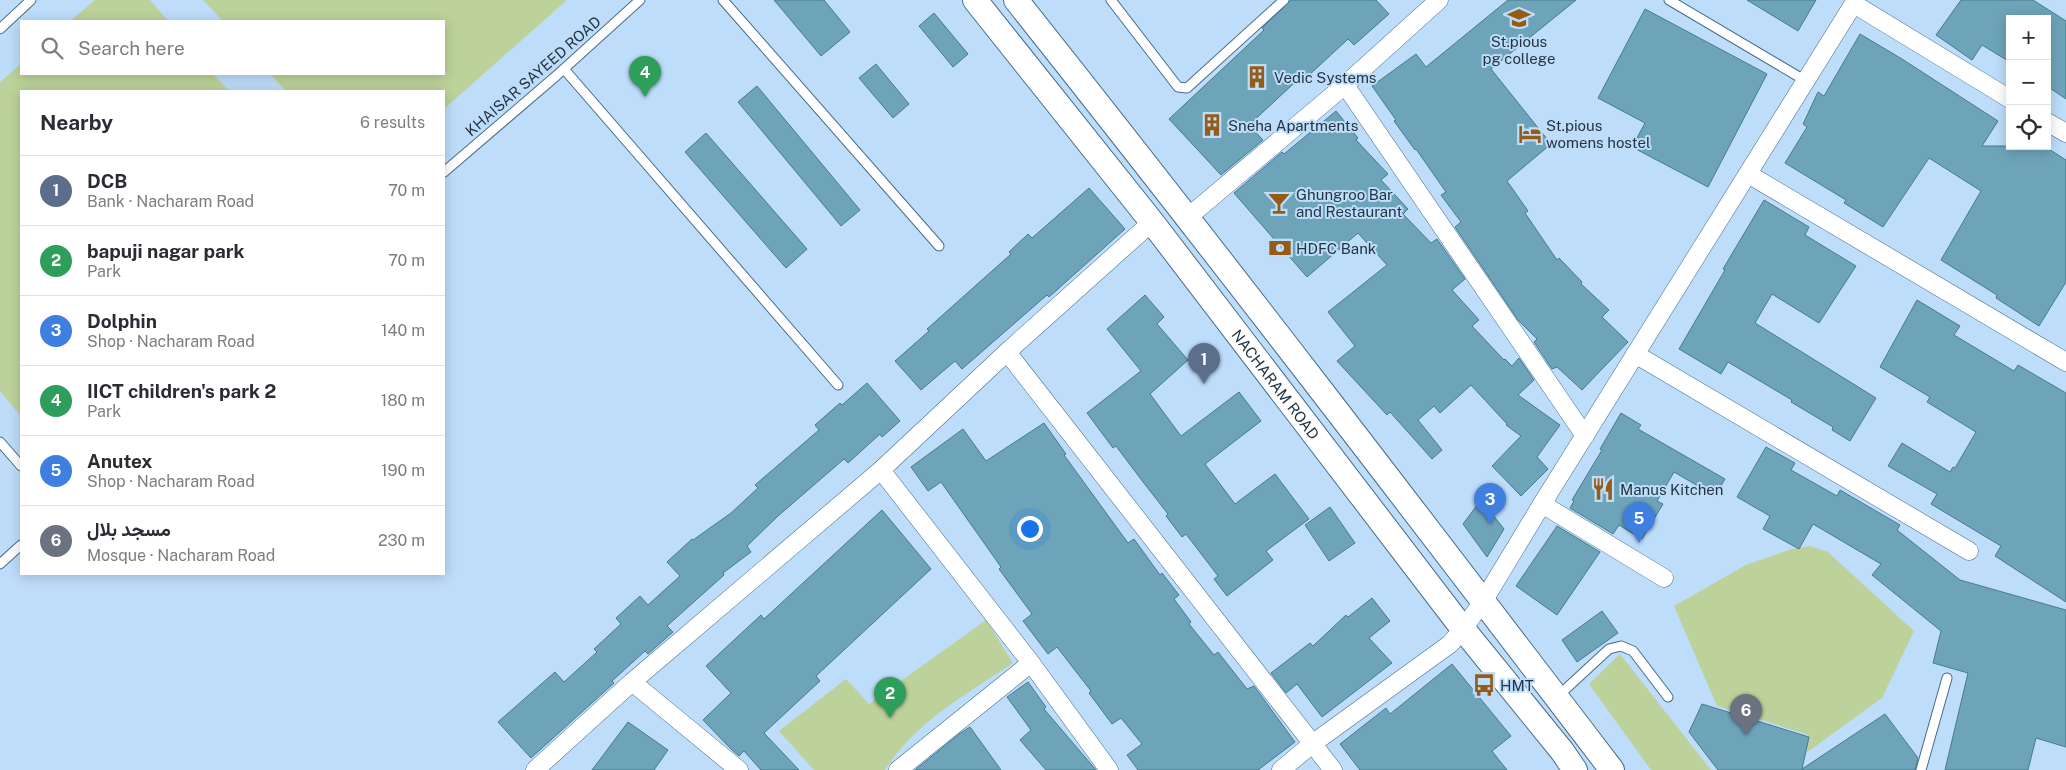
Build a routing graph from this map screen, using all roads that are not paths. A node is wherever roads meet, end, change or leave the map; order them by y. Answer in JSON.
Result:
{"nodes":[{"id":1,"x":31,"y":0,"type":"edge"},
{"id":2,"x":640,"y":0,"type":"edge"},
{"id":3,"x":723,"y":0,"type":"edge"},
{"id":4,"x":975,"y":0,"type":"edge"},
{"id":5,"x":1016,"y":0,"type":"edge"},
{"id":6,"x":1111,"y":0,"type":"edge"},
{"id":7,"x":1284,"y":0,"type":"edge"},
{"id":8,"x":1439,"y":0,"type":"edge"},
{"id":9,"x":1669,"y":0,"type":"edge"},
{"id":10,"x":1855,"y":2,"type":"edge"},
{"id":11,"x":0,"y":29,"type":"edge"},
{"id":12,"x":564,"y":69,"type":"junction"},
{"id":13,"x":1806,"y":81,"type":"junction"},
{"id":14,"x":1345,"y":85,"type":"junction"},
{"id":15,"x":2006,"y":96,"type":"edge"},
{"id":16,"x":2051,"y":124,"type":"edge"},
{"id":17,"x":2066,"y":133,"type":"edge"},
{"id":18,"x":445,"y":171,"type":"edge"},
{"id":19,"x":1748,"y":174,"type":"junction"},
{"id":20,"x":1188,"y":218,"type":"junction"},
{"id":21,"x":1152,"y":222,"type":"junction"},
{"id":22,"x":939,"y":246,"type":"dead end"},
{"id":23,"x":1008,"y":352,"type":"junction"},
{"id":24,"x":1635,"y":354,"type":"junction"},
{"id":25,"x":2066,"y":362,"type":"edge"},
{"id":26,"x":838,"y":385,"type":"dead end"},
{"id":27,"x":1584,"y":436,"type":"junction"},
{"id":28,"x":0,"y":442,"type":"edge"},
{"id":29,"x":20,"y":465,"type":"edge"},
{"id":30,"x":881,"y":470,"type":"junction"},
{"id":31,"x":1542,"y":504,"type":"junction"},
{"id":32,"x":20,"y":546,"type":"edge"},
{"id":33,"x":1969,"y":552,"type":"dead end"},
{"id":34,"x":0,"y":564,"type":"edge"},
{"id":35,"x":1664,"y":578,"type":"dead end"},
{"id":36,"x":1484,"y":600,"type":"junction"},
{"id":37,"x":1464,"y":630,"type":"junction"},
{"id":38,"x":1031,"y":663,"type":"junction"},
{"id":39,"x":1948,"y":678,"type":"dead end"},
{"id":40,"x":632,"y":682,"type":"junction"},
{"id":41,"x":1557,"y":697,"type":"junction"},
{"id":42,"x":1668,"y":697,"type":"dead end"},
{"id":43,"x":1312,"y":744,"type":"junction"},
{"id":44,"x":535,"y":770,"type":"edge"},
{"id":45,"x":739,"y":770,"type":"edge"},
{"id":46,"x":898,"y":770,"type":"edge"},
{"id":47,"x":1109,"y":770,"type":"edge"},
{"id":48,"x":1281,"y":770,"type":"edge"},
{"id":49,"x":1332,"y":770,"type":"edge"},
{"id":50,"x":1575,"y":770,"type":"edge"},
{"id":51,"x":1612,"y":770,"type":"edge"},
{"id":52,"x":1921,"y":770,"type":"edge"}],
"edges":[{"from":1,"to":11,"type":"lane"},
{"from":2,"to":12,"type":"lane","name":"KHAISAR SAYEED ROAD"},
{"from":3,"to":22,"type":"lane"},
{"from":4,"to":21,"type":"main road","name":"NACHARAM ROAD"},
{"from":5,"to":20,"type":"main road","name":"NACHARAM ROAD"},
{"from":6,"to":7,"type":"lane"},
{"from":8,"to":14,"type":"street"},
{"from":9,"to":13,"type":"lane"},
{"from":10,"to":13,"type":"street"},
{"from":10,"to":15,"type":"street"},
{"from":12,"to":18,"type":"lane","name":"KHAISAR SAYEED ROAD"},
{"from":12,"to":26,"type":"lane"},
{"from":13,"to":19,"type":"street"},
{"from":14,"to":20,"type":"street"},
{"from":14,"to":27,"type":"street"},
{"from":16,"to":17,"type":"street"},
{"from":19,"to":24,"type":"street"},
{"from":19,"to":25,"type":"street"},
{"from":20,"to":36,"type":"main road","name":"NACHARAM ROAD"},
{"from":21,"to":23,"type":"street"},
{"from":21,"to":37,"type":"main road","name":"NACHARAM ROAD"},
{"from":23,"to":30,"type":"street"},
{"from":23,"to":43,"type":"street"},
{"from":24,"to":27,"type":"street"},
{"from":24,"to":33,"type":"street"},
{"from":27,"to":31,"type":"street"},
{"from":28,"to":29,"type":"lane"},
{"from":30,"to":38,"type":"street"},
{"from":30,"to":40,"type":"street"},
{"from":31,"to":35,"type":"street"},
{"from":31,"to":36,"type":"street"},
{"from":32,"to":34,"type":"lane"},
{"from":36,"to":37,"type":"street"},
{"from":36,"to":41,"type":"main road","name":"NACHARAM ROAD"},
{"from":37,"to":43,"type":"street"},
{"from":37,"to":50,"type":"main road","name":"NACHARAM ROAD"},
{"from":38,"to":46,"type":"street"},
{"from":38,"to":47,"type":"street"},
{"from":39,"to":52,"type":"lane"},
{"from":40,"to":44,"type":"street"},
{"from":40,"to":45,"type":"street"},
{"from":41,"to":42,"type":"lane"},
{"from":41,"to":51,"type":"main road","name":"NACHARAM ROAD"},
{"from":43,"to":48,"type":"street"},
{"from":43,"to":49,"type":"street"}]}
